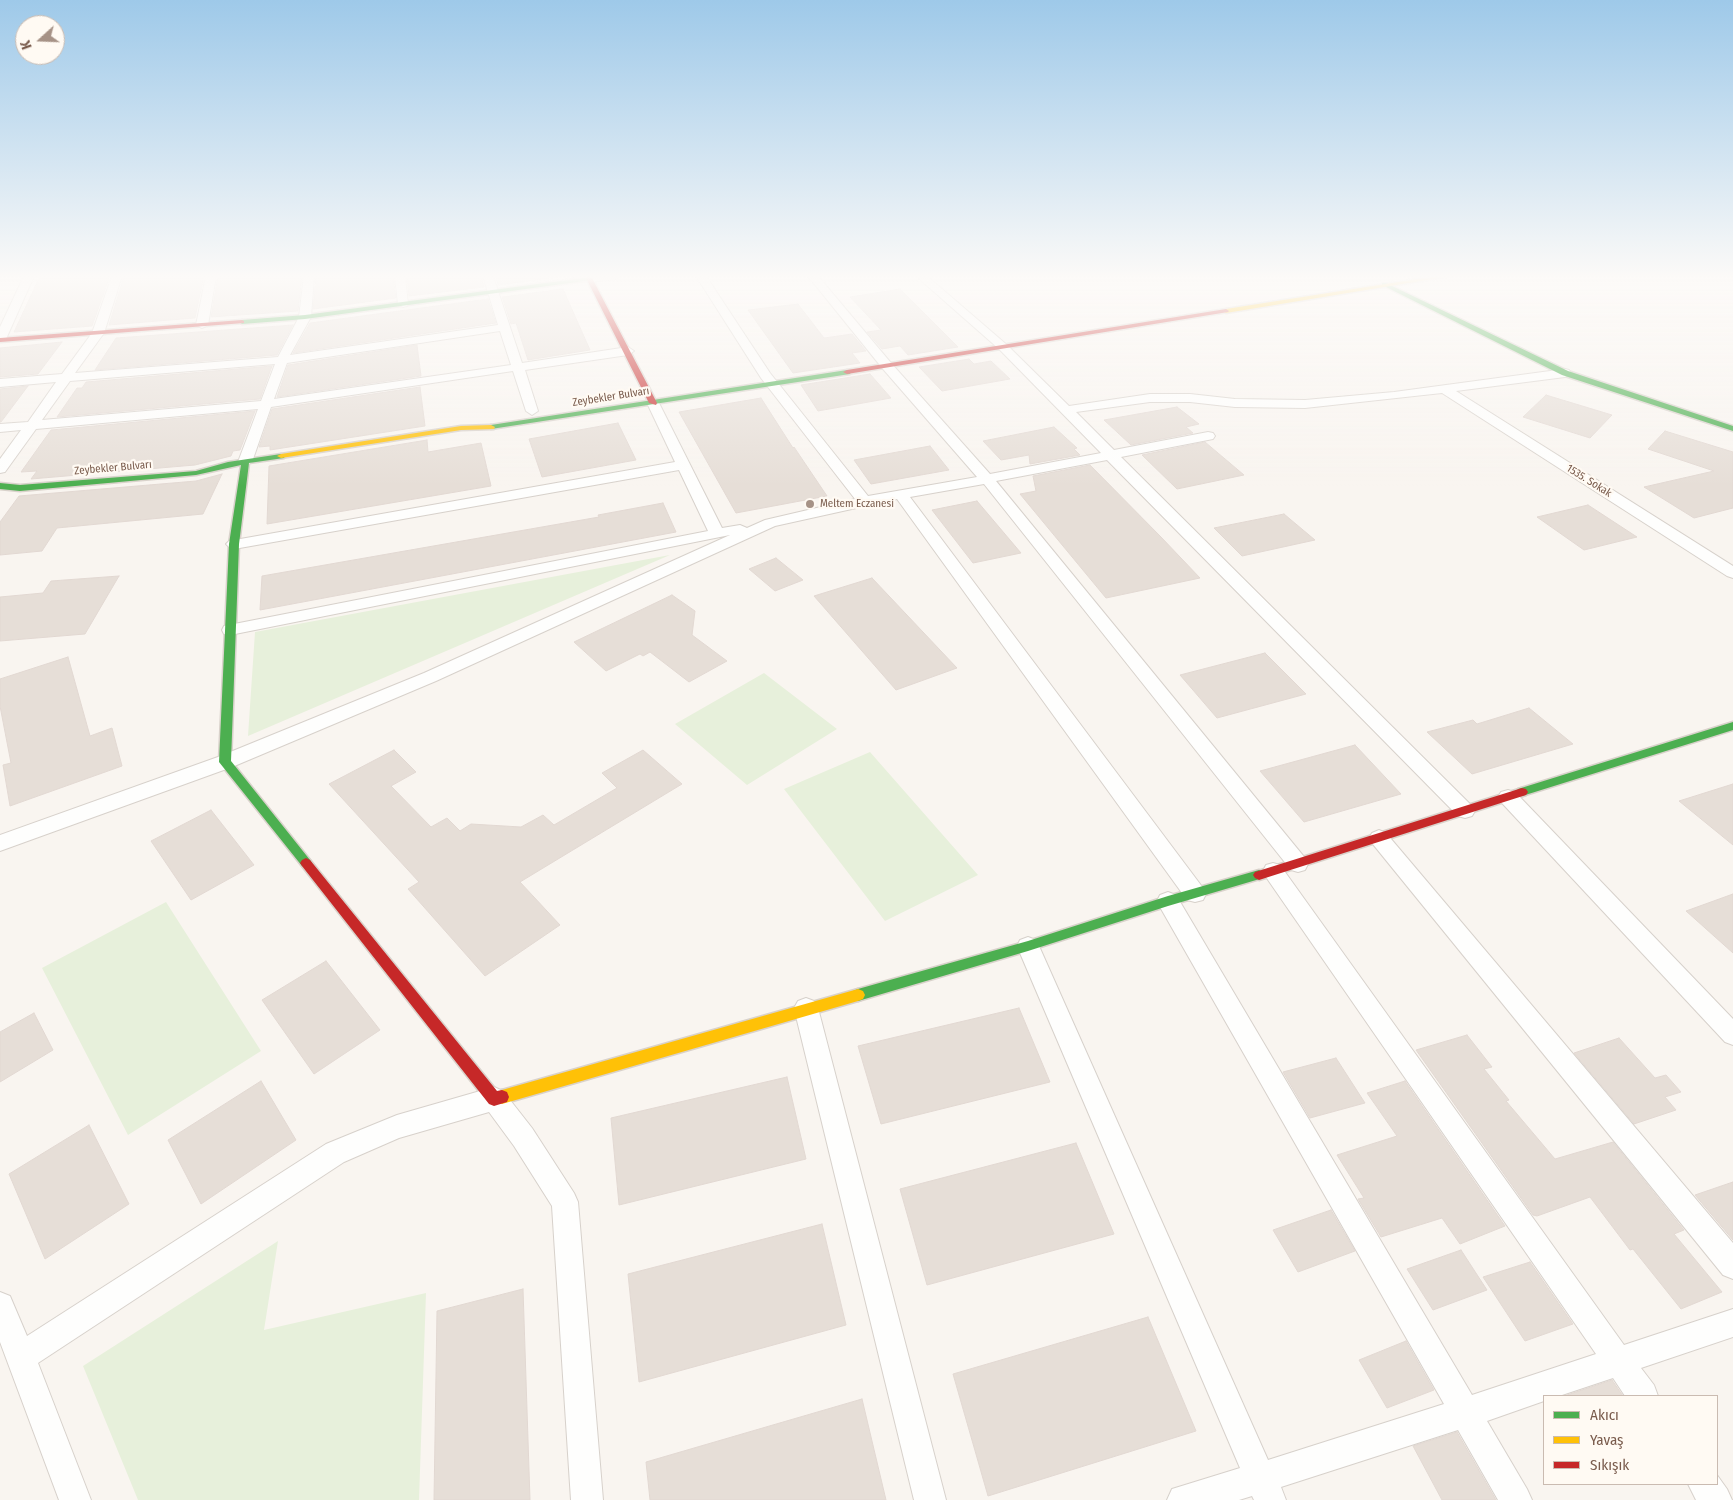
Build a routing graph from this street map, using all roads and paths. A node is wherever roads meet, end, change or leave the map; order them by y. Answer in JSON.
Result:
{"nodes":[{"id":1,"x":89,"y":346,"type":"edge"},
{"id":2,"x":289,"y":346,"type":"edge"},
{"id":3,"x":380,"y":346,"type":"edge"},
{"id":4,"x":510,"y":346,"type":"edge"},
{"id":5,"x":625,"y":346,"type":"edge"},
{"id":6,"x":747,"y":346,"type":"edge"},
{"id":7,"x":871,"y":346,"type":"edge"},
{"id":8,"x":980,"y":346,"type":"edge"},
{"id":9,"x":1002,"y":346,"type":"edge"},
{"id":10,"x":1509,"y":346,"type":"edge"},
{"id":11,"x":628,"y":351,"type":"junction"},
{"id":12,"x":282,"y":360,"type":"junction"},
{"id":13,"x":883,"y":361,"type":"junction"},
{"id":14,"x":516,"y":367,"type":"junction"},
{"id":15,"x":1564,"y":373,"type":"junction"},
{"id":16,"x":66,"y":378,"type":"junction"},
{"id":17,"x":769,"y":379,"type":"junction"},
{"id":18,"x":0,"y":383,"type":"edge"},
{"id":19,"x":1444,"y":390,"type":"junction"},
{"id":20,"x":651,"y":398,"type":"junction"},
{"id":21,"x":266,"y":404,"type":"junction"},
{"id":22,"x":1066,"y":410,"type":"junction"},
{"id":23,"x":532,"y":411,"type":"junction"},
{"id":24,"x":31,"y":425,"type":"junction"},
{"id":25,"x":0,"y":428,"type":"edge"},
{"id":26,"x":460,"y":428,"type":"junction"},
{"id":27,"x":1733,"y":429,"type":"edge"},
{"id":28,"x":1208,"y":436,"type":"dead end"},
{"id":29,"x":1112,"y":455,"type":"junction"},
{"id":30,"x":245,"y":462,"type":"junction"},
{"id":31,"x":228,"y":464,"type":"junction"},
{"id":32,"x":684,"y":465,"type":"junction"},
{"id":33,"x":0,"y":469,"type":"edge"},
{"id":34,"x":987,"y":479,"type":"junction"},
{"id":35,"x":0,"y":480,"type":"edge"},
{"id":36,"x":0,"y":486,"type":"edge"},
{"id":37,"x":900,"y":494,"type":"junction"},
{"id":38,"x":864,"y":501,"type":"junction"},
{"id":39,"x":770,"y":523,"type":"junction"},
{"id":40,"x":717,"y":534,"type":"junction"},
{"id":41,"x":234,"y":544,"type":"junction"},
{"id":42,"x":1733,"y":573,"type":"edge"},
{"id":43,"x":230,"y":630,"type":"junction"},
{"id":44,"x":1733,"y":726,"type":"edge"},
{"id":45,"x":225,"y":762,"type":"junction"},
{"id":46,"x":1508,"y":798,"type":"junction"},
{"id":47,"x":1465,"y":811,"type":"junction"},
{"id":48,"x":1378,"y":838,"type":"junction"},
{"id":49,"x":0,"y":843,"type":"edge"},
{"id":50,"x":1298,"y":864,"type":"junction"},
{"id":51,"x":1273,"y":871,"type":"junction"},
{"id":52,"x":1195,"y":894,"type":"junction"},
{"id":53,"x":1168,"y":901,"type":"junction"},
{"id":54,"x":1028,"y":946,"type":"junction"},
{"id":55,"x":806,"y":1008,"type":"junction"},
{"id":56,"x":1733,"y":1035,"type":"edge"},
{"id":57,"x":494,"y":1099,"type":"junction"},
{"id":58,"x":1733,"y":1265,"type":"edge"},
{"id":59,"x":0,"y":1306,"type":"edge"},
{"id":60,"x":1733,"y":1322,"type":"edge"},
{"id":61,"x":21,"y":1357,"type":"junction"},
{"id":62,"x":1617,"y":1360,"type":"junction"},
{"id":63,"x":1642,"y":1395,"type":"edge"},
{"id":64,"x":1464,"y":1413,"type":"junction"},
{"id":65,"x":1705,"y":1485,"type":"edge"},
{"id":66,"x":1266,"y":1489,"type":"edge"},
{"id":67,"x":75,"y":1500,"type":"edge"},
{"id":68,"x":587,"y":1500,"type":"edge"},
{"id":69,"x":930,"y":1500,"type":"edge"},
{"id":70,"x":1182,"y":1500,"type":"edge"},
{"id":71,"x":1516,"y":1500,"type":"edge"},
{"id":72,"x":1716,"y":1500,"type":"edge"}],
"edges":[{"from":1,"to":16,"type":"street"},
{"from":2,"to":12,"type":"street"},
{"from":3,"to":12,"type":"street"},
{"from":4,"to":14,"type":"street"},
{"from":5,"to":11,"type":"street"},
{"from":6,"to":17,"type":"street"},
{"from":7,"to":13,"type":"street"},
{"from":8,"to":13,"type":"street","name":"Zeybekler Bulvarı"},
{"from":9,"to":22,"type":"street"},
{"from":10,"to":15,"type":"street"},
{"from":11,"to":14,"type":"street"},
{"from":11,"to":20,"type":"street"},
{"from":12,"to":16,"type":"street"},
{"from":12,"to":21,"type":"street"},
{"from":13,"to":17,"type":"street","name":"Zeybekler Bulvarı"},
{"from":13,"to":34,"type":"street"},
{"from":14,"to":21,"type":"street"},
{"from":14,"to":23,"type":"street"},
{"from":15,"to":19,"type":"street"},
{"from":15,"to":27,"type":"street"},
{"from":16,"to":18,"type":"street"},
{"from":16,"to":24,"type":"street"},
{"from":17,"to":20,"type":"street","name":"Zeybekler Bulvarı"},
{"from":17,"to":38,"type":"street"},
{"from":19,"to":22,"type":"street"},
{"from":19,"to":42,"type":"street","name":"1535. Sokak"},
{"from":20,"to":23,"type":"street","name":"Zeybekler Bulvarı"},
{"from":20,"to":26,"type":"street","name":"Zeybekler Bulvarı"},
{"from":20,"to":32,"type":"street"},
{"from":21,"to":24,"type":"street"},
{"from":21,"to":30,"type":"street"},
{"from":22,"to":29,"type":"street"},
{"from":23,"to":26,"type":"street","name":"Zeybekler Bulvarı"},
{"from":24,"to":25,"type":"street"},
{"from":24,"to":33,"type":"street"},
{"from":26,"to":30,"type":"street","name":"Zeybekler Bulvarı"},
{"from":28,"to":29,"type":"street"},
{"from":29,"to":34,"type":"street"},
{"from":29,"to":47,"type":"street"},
{"from":30,"to":31,"type":"street","name":"Zeybekler Bulvarı"},
{"from":30,"to":41,"type":"street"},
{"from":31,"to":35,"type":"street","name":"Zeybekler Bulvarı"},
{"from":31,"to":36,"type":"street","name":"Zeybekler Bulvarı"},
{"from":32,"to":40,"type":"street"},
{"from":32,"to":41,"type":"street"},
{"from":34,"to":37,"type":"street"},
{"from":34,"to":50,"type":"street"},
{"from":37,"to":38,"type":"street"},
{"from":37,"to":52,"type":"street"},
{"from":38,"to":39,"type":"street"},
{"from":39,"to":40,"type":"street"},
{"from":39,"to":45,"type":"street"},
{"from":40,"to":43,"type":"street"},
{"from":41,"to":43,"type":"street"},
{"from":43,"to":45,"type":"street"},
{"from":44,"to":46,"type":"street"},
{"from":45,"to":49,"type":"street"},
{"from":45,"to":57,"type":"street"},
{"from":46,"to":47,"type":"street"},
{"from":46,"to":56,"type":"street"},
{"from":47,"to":48,"type":"street"},
{"from":48,"to":50,"type":"street"},
{"from":48,"to":58,"type":"street"},
{"from":50,"to":51,"type":"street"},
{"from":51,"to":52,"type":"street"},
{"from":51,"to":62,"type":"street"},
{"from":52,"to":53,"type":"street"},
{"from":53,"to":54,"type":"street"},
{"from":53,"to":64,"type":"street"},
{"from":54,"to":55,"type":"street"},
{"from":54,"to":66,"type":"street"},
{"from":55,"to":57,"type":"street"},
{"from":55,"to":69,"type":"street"},
{"from":57,"to":61,"type":"street"},
{"from":57,"to":68,"type":"street"},
{"from":59,"to":61,"type":"street"},
{"from":60,"to":62,"type":"street"},
{"from":61,"to":67,"type":"street"},
{"from":62,"to":63,"type":"street"},
{"from":62,"to":64,"type":"street"},
{"from":64,"to":66,"type":"street"},
{"from":64,"to":71,"type":"street"},
{"from":65,"to":72,"type":"street"},
{"from":66,"to":70,"type":"street"}]}
